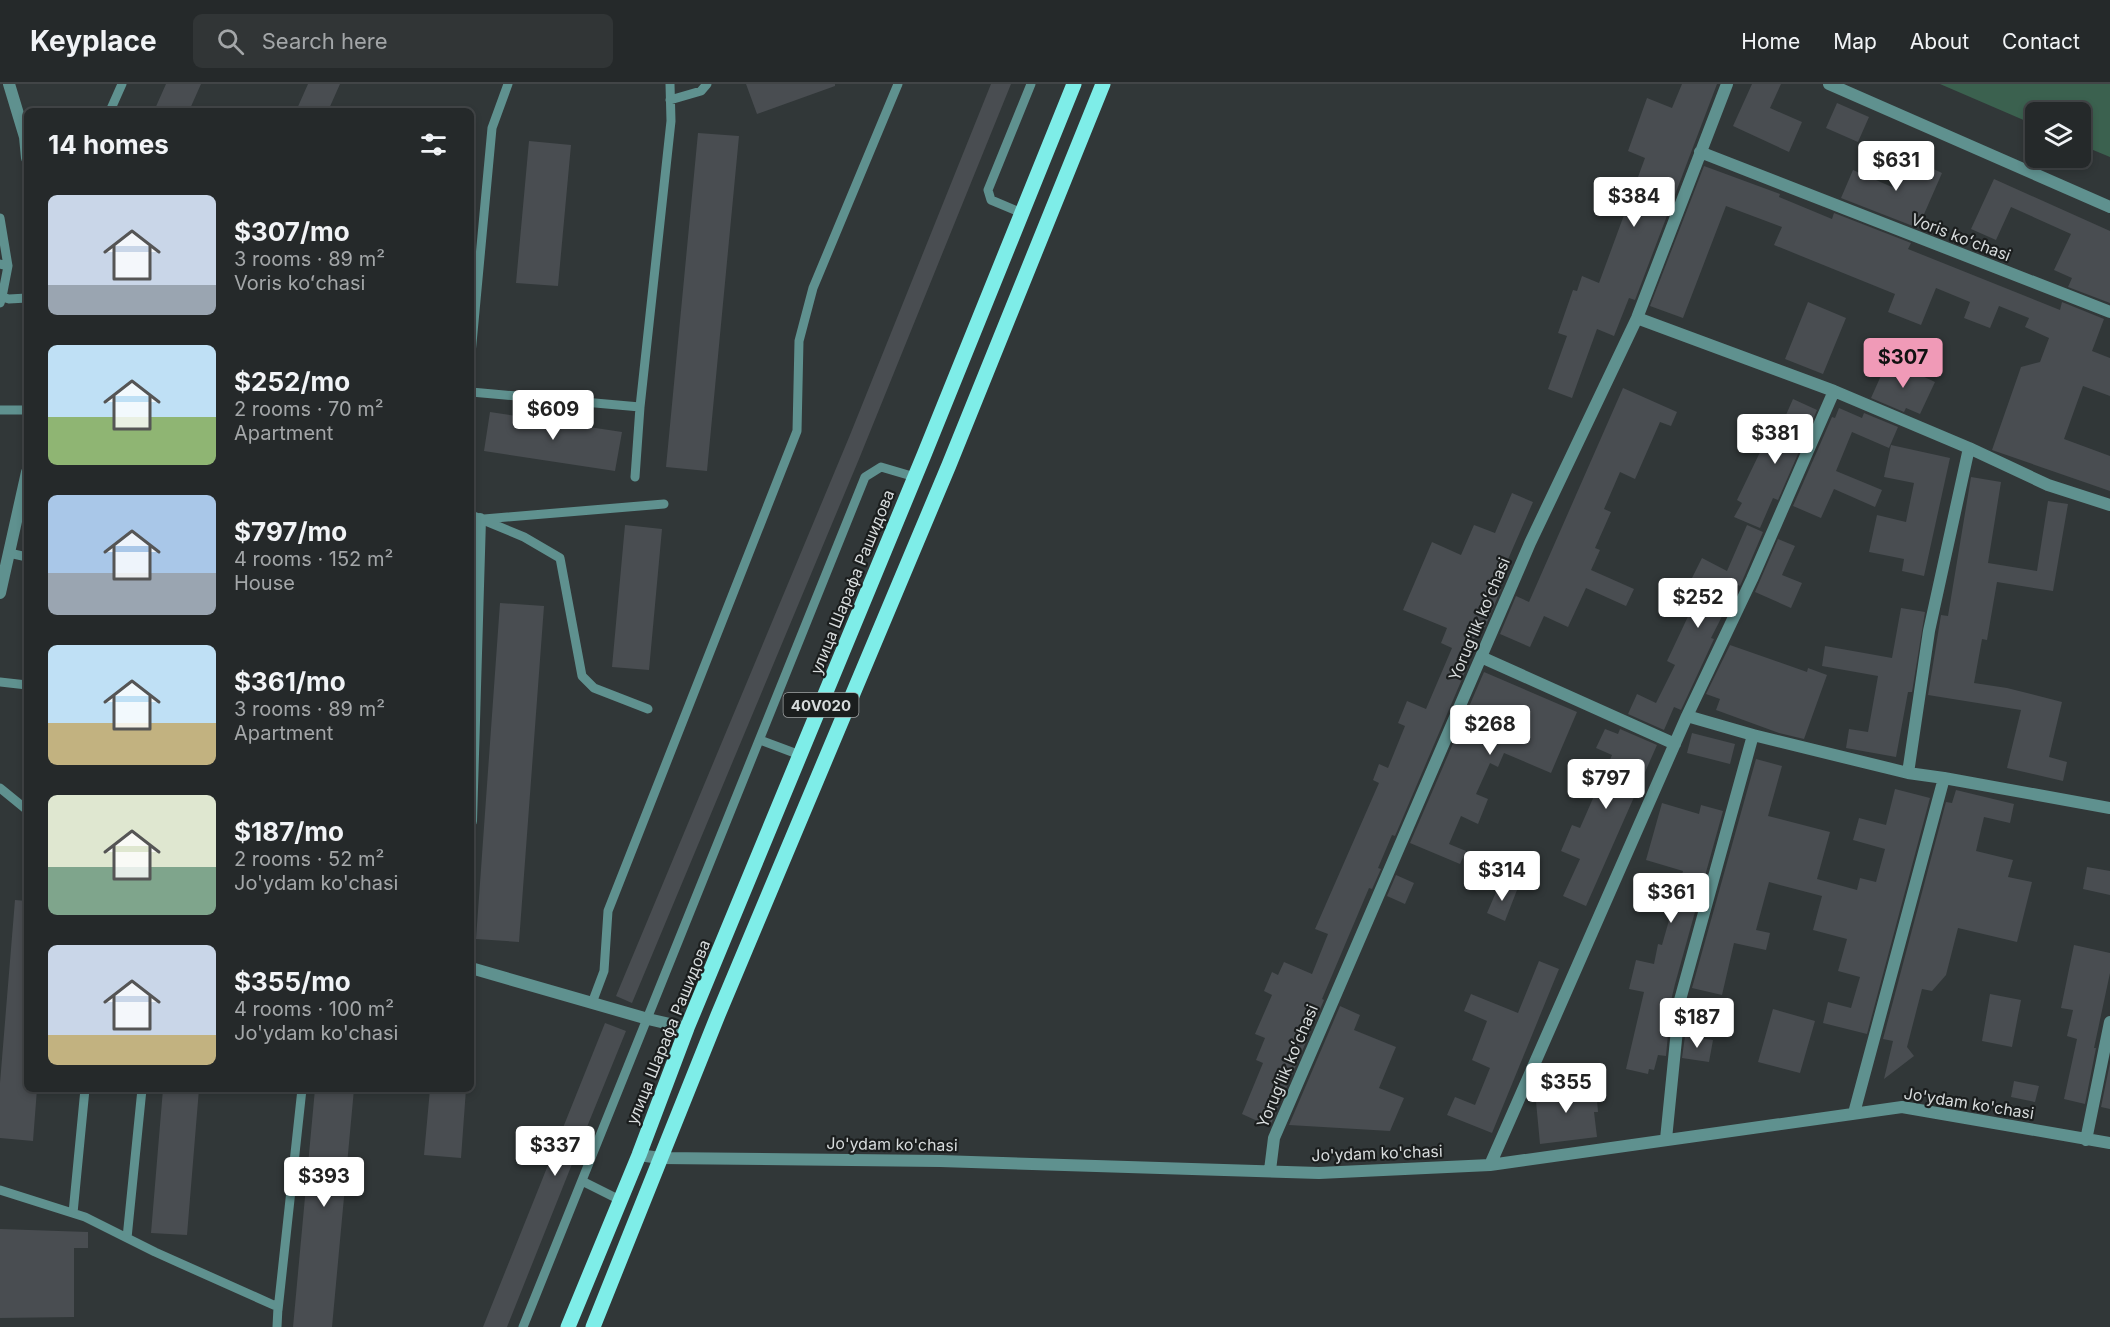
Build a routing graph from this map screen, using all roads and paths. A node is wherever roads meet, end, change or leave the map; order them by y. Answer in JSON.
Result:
{"nodes":[{"id":1,"x":9,"y":84,"type":"edge"},
{"id":2,"x":122,"y":84,"type":"edge"},
{"id":3,"x":508,"y":84,"type":"edge"},
{"id":4,"x":670,"y":84,"type":"edge"},
{"id":5,"x":707,"y":84,"type":"edge"},
{"id":6,"x":898,"y":84,"type":"edge"},
{"id":7,"x":1031,"y":84,"type":"edge"},
{"id":8,"x":1074,"y":84,"type":"edge"},
{"id":9,"x":1103,"y":84,"type":"edge"},
{"id":10,"x":1727,"y":84,"type":"edge"},
{"id":11,"x":1829,"y":84,"type":"edge"},
{"id":12,"x":670,"y":100,"type":"junction"},
{"id":13,"x":111,"y":108,"type":"edge"},
{"id":14,"x":24,"y":134,"type":"edge"},
{"id":15,"x":1700,"y":152,"type":"junction"},
{"id":16,"x":2110,"y":207,"type":"edge"},
{"id":17,"x":1022,"y":213,"type":"junction"},
{"id":18,"x":0,"y":218,"type":"edge"},
{"id":19,"x":4,"y":265,"type":"edge"},
{"id":20,"x":24,"y":298,"type":"edge"},
{"id":21,"x":1,"y":300,"type":"edge"},
{"id":22,"x":2110,"y":312,"type":"edge"},
{"id":23,"x":1637,"y":318,"type":"junction"},
{"id":24,"x":474,"y":322,"type":"edge"},
{"id":25,"x":474,"y":392,"type":"edge"},
{"id":26,"x":1834,"y":392,"type":"junction"},
{"id":27,"x":640,"y":407,"type":"junction"},
{"id":28,"x":0,"y":410,"type":"edge"},
{"id":29,"x":24,"y":410,"type":"edge"},
{"id":30,"x":1969,"y":447,"type":"junction"},
{"id":31,"x":924,"y":455,"type":"junction"},
{"id":32,"x":949,"y":465,"type":"junction"},
{"id":33,"x":635,"y":477,"type":"dead end"},
{"id":34,"x":915,"y":477,"type":"junction"},
{"id":35,"x":24,"y":486,"type":"edge"},
{"id":36,"x":664,"y":504,"type":"dead end"},
{"id":37,"x":2110,"y":505,"type":"edge"},
{"id":38,"x":476,"y":517,"type":"edge"},
{"id":39,"x":9,"y":554,"type":"junction"},
{"id":40,"x":24,"y":556,"type":"edge"},
{"id":41,"x":0,"y":593,"type":"edge"},
{"id":42,"x":474,"y":639,"type":"edge"},
{"id":43,"x":1480,"y":657,"type":"junction"},
{"id":44,"x":0,"y":682,"type":"edge"},
{"id":45,"x":24,"y":685,"type":"edge"},
{"id":46,"x":648,"y":709,"type":"dead end"},
{"id":47,"x":1687,"y":716,"type":"junction"},
{"id":48,"x":1753,"y":735,"type":"junction"},
{"id":49,"x":760,"y":741,"type":"junction"},
{"id":50,"x":1675,"y":744,"type":"junction"},
{"id":51,"x":800,"y":755,"type":"junction"},
{"id":52,"x":1908,"y":772,"type":"junction"},
{"id":53,"x":1944,"y":778,"type":"junction"},
{"id":54,"x":0,"y":788,"type":"edge"},
{"id":55,"x":24,"y":808,"type":"edge"},
{"id":56,"x":2110,"y":808,"type":"edge"},
{"id":57,"x":474,"y":969,"type":"edge"},
{"id":58,"x":592,"y":1003,"type":"junction"},
{"id":59,"x":648,"y":1019,"type":"junction"},
{"id":60,"x":2110,"y":1022,"type":"edge"},
{"id":61,"x":687,"y":1028,"type":"junction"},
{"id":62,"x":86,"y":1092,"type":"edge"},
{"id":63,"x":142,"y":1092,"type":"edge"},
{"id":64,"x":302,"y":1092,"type":"edge"},
{"id":65,"x":1854,"y":1113,"type":"junction"},
{"id":66,"x":1666,"y":1139,"type":"junction"},
{"id":67,"x":2086,"y":1140,"type":"junction"},
{"id":68,"x":2110,"y":1143,"type":"edge"},
{"id":69,"x":639,"y":1155,"type":"junction"},
{"id":70,"x":660,"y":1158,"type":"junction"},
{"id":71,"x":1490,"y":1165,"type":"junction"},
{"id":72,"x":1270,"y":1170,"type":"junction"},
{"id":73,"x":582,"y":1181,"type":"junction"},
{"id":74,"x":0,"y":1190,"type":"edge"},
{"id":75,"x":620,"y":1200,"type":"junction"},
{"id":76,"x":73,"y":1213,"type":"junction"},
{"id":77,"x":127,"y":1238,"type":"junction"},
{"id":78,"x":278,"y":1312,"type":"junction"},
{"id":79,"x":277,"y":1327,"type":"edge"},
{"id":80,"x":523,"y":1327,"type":"edge"},
{"id":81,"x":568,"y":1327,"type":"edge"},
{"id":82,"x":593,"y":1327,"type":"edge"}],
"edges":[{"from":1,"to":14,"type":"street"},
{"from":2,"to":13,"type":"lane"},
{"from":3,"to":24,"type":"lane"},
{"from":4,"to":12,"type":"lane"},
{"from":5,"to":12,"type":"lane"},
{"from":6,"to":58,"type":"lane"},
{"from":7,"to":17,"type":"lane"},
{"from":8,"to":17,"type":"main road","name":"улица Шарафа Рашидова","number":"40V020"},
{"from":9,"to":32,"type":"main road"},
{"from":10,"to":15,"type":"street","name":"Yorugʻlik koʻchasi"},
{"from":11,"to":16,"type":"street"},
{"from":12,"to":27,"type":"lane"},
{"from":15,"to":22,"type":"street","name":"Voris koʻchasi"},
{"from":15,"to":23,"type":"street","name":"Yorugʻlik koʻchasi"},
{"from":17,"to":31,"type":"main road","name":"улица Шарафа Рашидова","number":"40V020"},
{"from":18,"to":19,"type":"lane"},
{"from":19,"to":21,"type":"lane"},
{"from":20,"to":21,"type":"lane"},
{"from":23,"to":26,"type":"street"},
{"from":23,"to":43,"type":"street","name":"Yorugʻlik koʻchasi"},
{"from":25,"to":27,"type":"lane"},
{"from":26,"to":30,"type":"street"},
{"from":26,"to":47,"type":"street"},
{"from":27,"to":33,"type":"lane"},
{"from":28,"to":29,"type":"lane"},
{"from":30,"to":37,"type":"street"},
{"from":30,"to":52,"type":"street"},
{"from":31,"to":32,"type":"main road"},
{"from":31,"to":34,"type":"main road","name":"улица Шарафа Рашидова","number":"40V020"},
{"from":32,"to":70,"type":"main road"},
{"from":34,"to":49,"type":"lane"},
{"from":34,"to":51,"type":"main road","name":"улица Шарафа Рашидова","number":"40V020"},
{"from":35,"to":39,"type":"street"},
{"from":36,"to":38,"type":"lane"},
{"from":38,"to":42,"type":"street"},
{"from":38,"to":46,"type":"lane"},
{"from":39,"to":40,"type":"lane"},
{"from":39,"to":41,"type":"street"},
{"from":43,"to":50,"type":"street"},
{"from":43,"to":72,"type":"street","name":"Yorugʻlik koʻchasi"},
{"from":44,"to":45,"type":"lane"},
{"from":47,"to":48,"type":"street"},
{"from":47,"to":50,"type":"street"},
{"from":48,"to":52,"type":"street"},
{"from":48,"to":66,"type":"street"},
{"from":49,"to":51,"type":"lane"},
{"from":49,"to":59,"type":"lane"},
{"from":50,"to":71,"type":"street"},
{"from":51,"to":61,"type":"main road","name":"улица Шарафа Рашидова","number":"40V020"},
{"from":52,"to":53,"type":"street"},
{"from":53,"to":56,"type":"street"},
{"from":53,"to":65,"type":"street"},
{"from":54,"to":55,"type":"lane"},
{"from":57,"to":58,"type":"street"},
{"from":58,"to":59,"type":"street"},
{"from":59,"to":61,"type":"street"},
{"from":59,"to":73,"type":"lane"},
{"from":60,"to":67,"type":"street"},
{"from":61,"to":69,"type":"main road","name":"улица Шарафа Рашидова","number":"40V020"},
{"from":62,"to":76,"type":"lane"},
{"from":63,"to":77,"type":"lane"},
{"from":64,"to":78,"type":"lane"},
{"from":65,"to":66,"type":"street","name":"Jo'ydam ko'chasi"},
{"from":65,"to":67,"type":"street","name":"Jo'ydam ko'chasi"},
{"from":66,"to":71,"type":"street","name":"Jo'ydam ko'chasi"},
{"from":67,"to":68,"type":"street","name":"Jo'ydam ko'chasi"},
{"from":69,"to":70,"type":"street","name":"Jo'ydam ko'chasi"},
{"from":69,"to":75,"type":"main road","name":"улица Шарафа Рашидова","number":"40V020"},
{"from":70,"to":72,"type":"street","name":"Jo'ydam ko'chasi"},
{"from":70,"to":82,"type":"main road"},
{"from":71,"to":72,"type":"street","name":"Jo'ydam ko'chasi"},
{"from":73,"to":75,"type":"lane"},
{"from":73,"to":80,"type":"lane"},
{"from":74,"to":76,"type":"lane"},
{"from":75,"to":81,"type":"main road","name":"улица Шарафа Рашидова","number":"40V020"},
{"from":76,"to":77,"type":"lane"},
{"from":77,"to":78,"type":"lane"},
{"from":78,"to":79,"type":"lane"}]}
